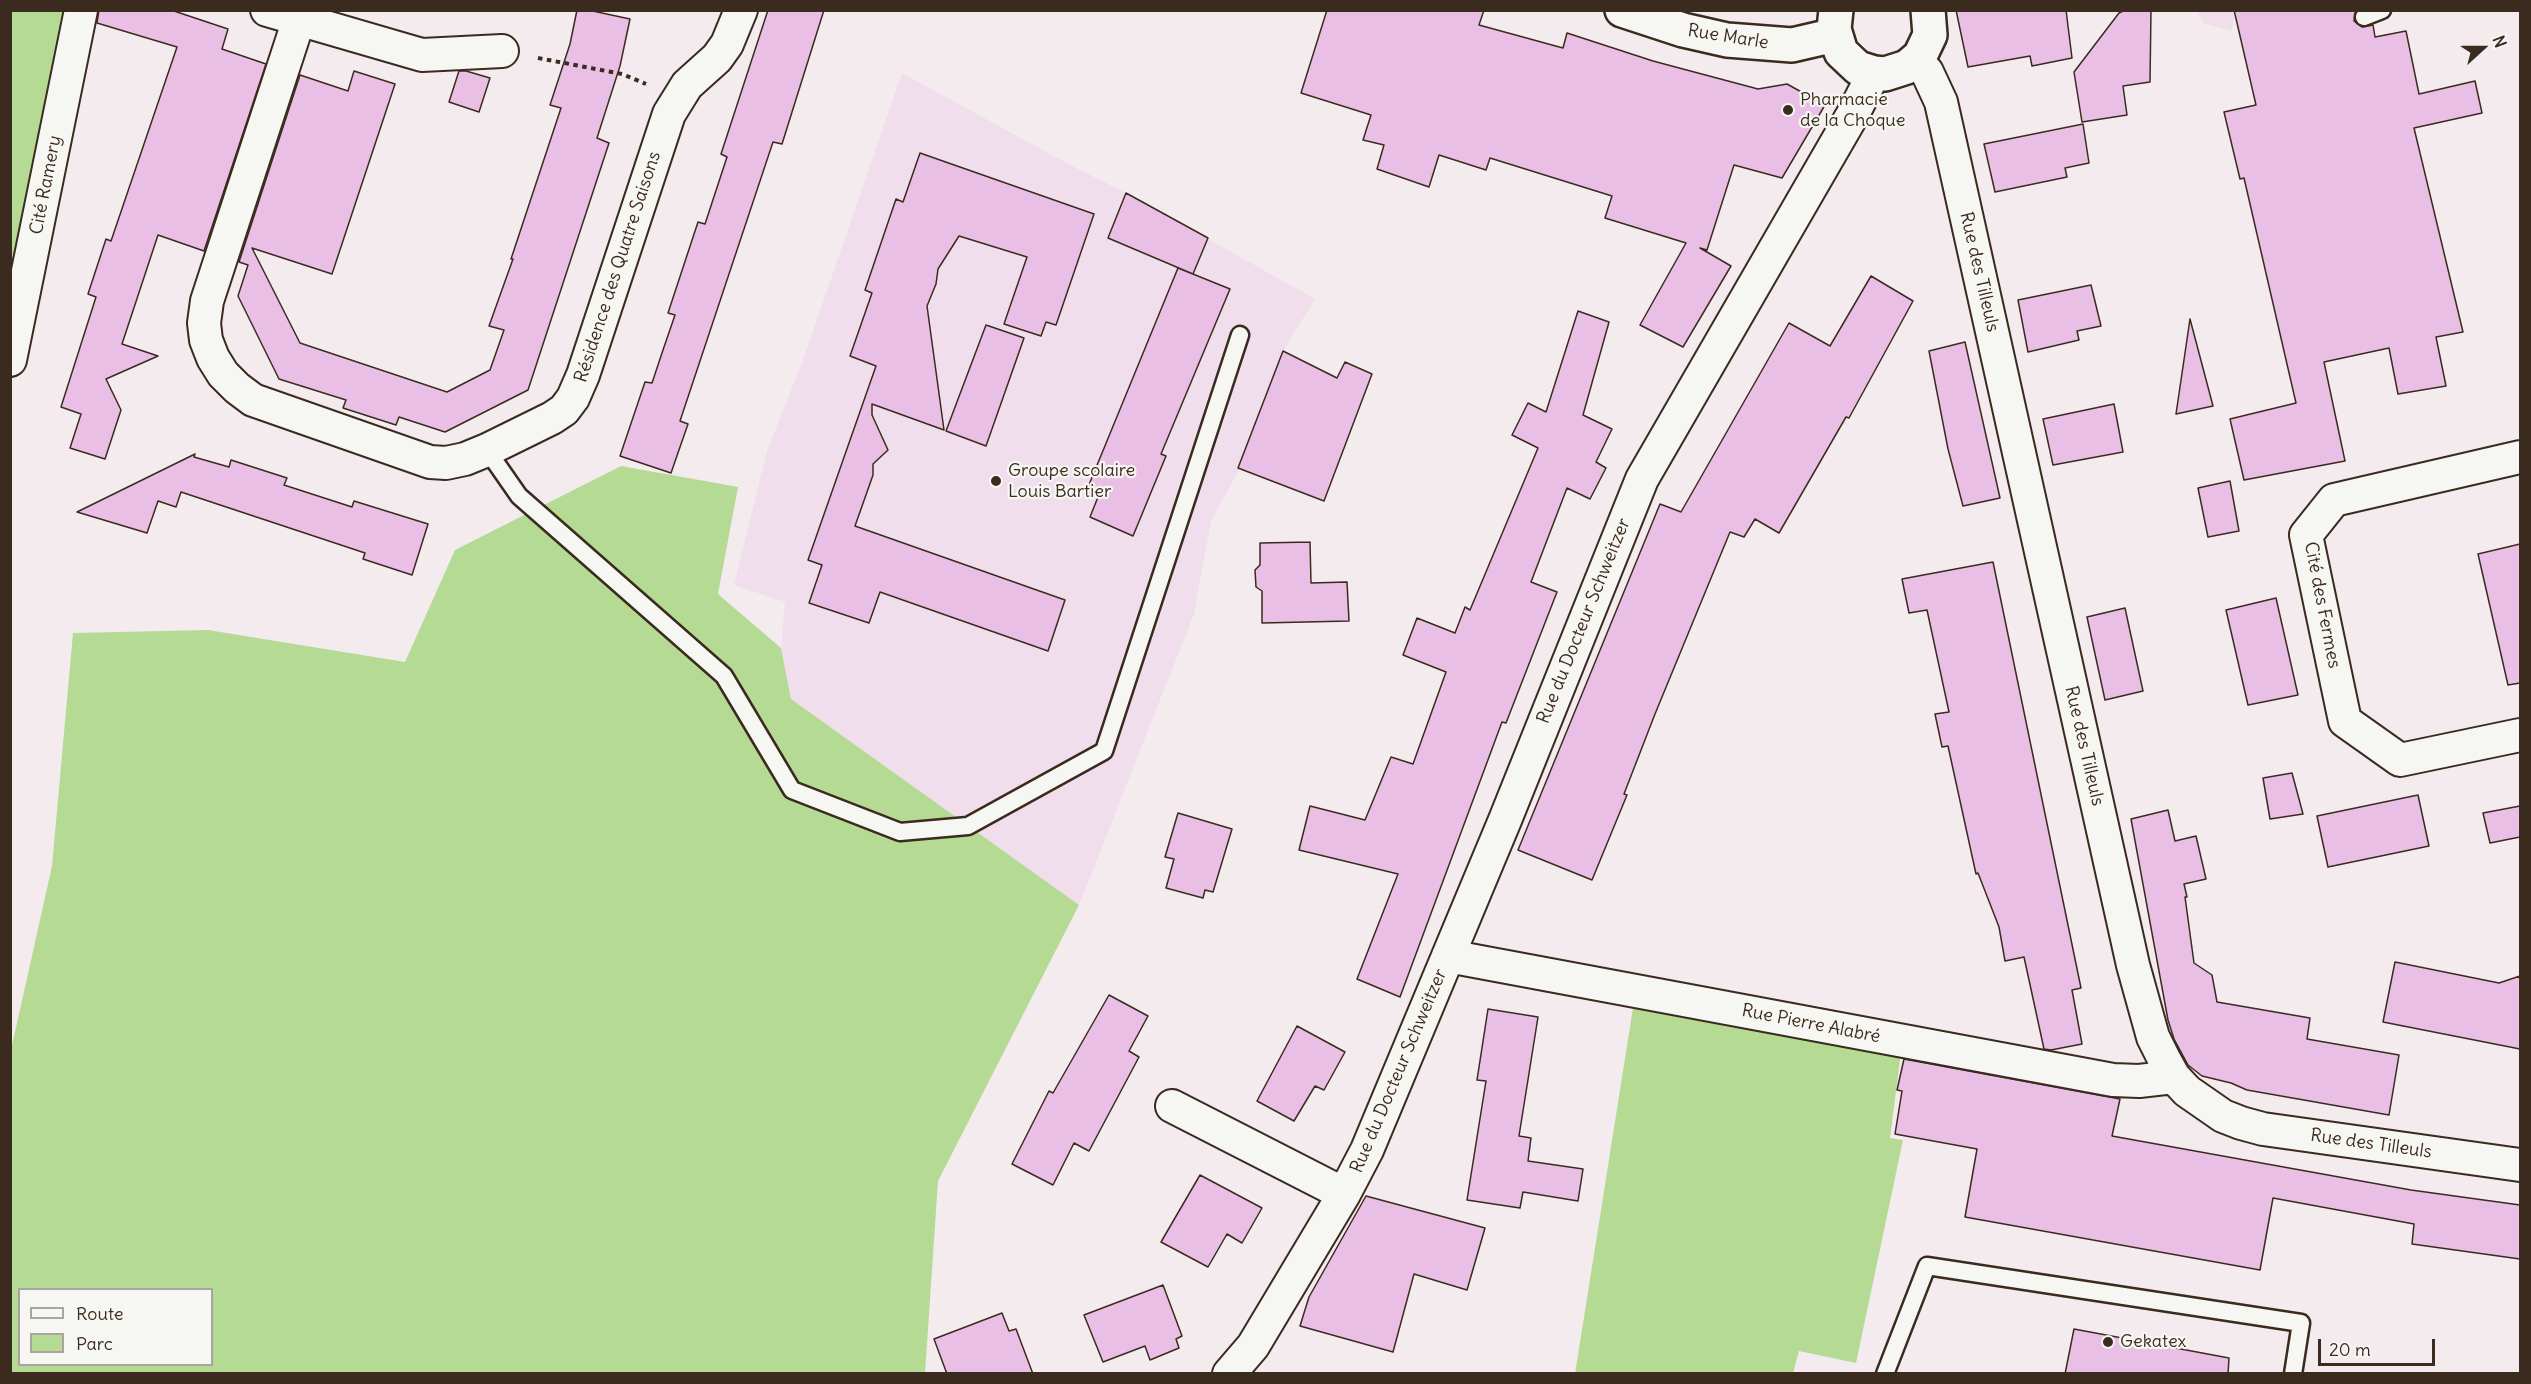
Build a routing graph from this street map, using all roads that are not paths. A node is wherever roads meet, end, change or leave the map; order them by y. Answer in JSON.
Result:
{"nodes":[{"id":1,"x":81,"y":10,"type":"edge"},
{"id":2,"x":267,"y":10,"type":"edge"},
{"id":3,"x":741,"y":10,"type":"edge"},
{"id":4,"x":1622,"y":10,"type":"edge"},
{"id":5,"x":2382,"y":10,"type":"edge"},
{"id":6,"x":1928,"y":11,"type":"edge"},
{"id":7,"x":300,"y":15,"type":"edge"},
{"id":8,"x":2364,"y":17,"type":"dead end"},
{"id":9,"x":1836,"y":23,"type":"edge"},
{"id":10,"x":501,"y":51,"type":"road end"},
{"id":11,"x":1916,"y":60,"type":"junction"},
{"id":12,"x":1874,"y":74,"type":"junction"},
{"id":13,"x":1240,"y":335,"type":"dead end"},
{"id":14,"x":10,"y":360,"type":"edge"},
{"id":15,"x":487,"y":450,"type":"junction"},
{"id":16,"x":2520,"y":457,"type":"edge"},
{"id":17,"x":2520,"y":735,"type":"edge"},
{"id":18,"x":1448,"y":956,"type":"junction"},
{"id":19,"x":2174,"y":1077,"type":"junction"},
{"id":20,"x":1172,"y":1106,"type":"dead end"},
{"id":21,"x":2520,"y":1165,"type":"edge"},
{"id":22,"x":1344,"y":1194,"type":"junction"},
{"id":23,"x":1229,"y":1374,"type":"edge"},
{"id":24,"x":1885,"y":1374,"type":"edge"},
{"id":25,"x":2293,"y":1374,"type":"edge"}],
"edges":[{"from":1,"to":14,"type":"street","name":"Cité Ramery"},
{"from":2,"to":7,"type":"street"},
{"from":3,"to":15,"type":"street","name":"Résidence des Quatre Saisons"},
{"from":4,"to":9,"type":"main road","name":"Rue Marle"},
{"from":5,"to":8,"type":"lane"},
{"from":6,"to":11,"type":"main road"},
{"from":7,"to":10,"type":"street"},
{"from":7,"to":15,"type":"street","name":"Résidence des Quatre Saisons"},
{"from":9,"to":12,"type":"main road"},
{"from":11,"to":12,"type":"main road"},
{"from":11,"to":19,"type":"street","name":"Rue des Tilleuls"},
{"from":12,"to":18,"type":"street","name":"Rue du Docteur Schweitzer"},
{"from":13,"to":15,"type":"lane"},
{"from":16,"to":17,"type":"street","name":"Cité des Fermes"},
{"from":18,"to":19,"type":"street","name":"Rue Pierre Alabré"},
{"from":18,"to":22,"type":"street","name":"Rue du Docteur Schweitzer"},
{"from":19,"to":21,"type":"street","name":"Rue des Tilleuls"},
{"from":20,"to":22,"type":"street","name":"Rue du Docteur Schweitzer"},
{"from":22,"to":23,"type":"street","name":"Rue du Docteur Schweitzer"},
{"from":24,"to":25,"type":"lane"}]}
